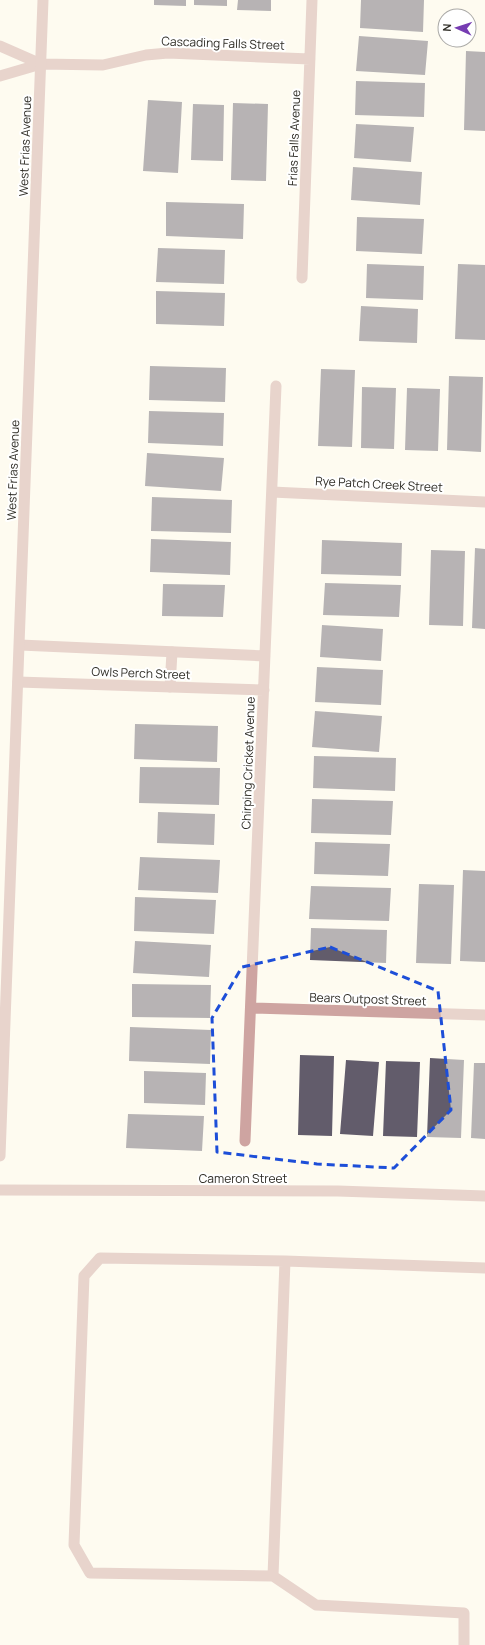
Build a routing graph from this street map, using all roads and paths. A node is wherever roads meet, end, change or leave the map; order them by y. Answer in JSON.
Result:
{"nodes":[{"id":1,"x":43,"y":0,"type":"edge"},
{"id":2,"x":312,"y":0,"type":"edge"},
{"id":3,"x":0,"y":46,"type":"edge"},
{"id":4,"x":310,"y":59,"type":"junction"},
{"id":5,"x":41,"y":64,"type":"junction"},
{"id":6,"x":0,"y":76,"type":"edge"},
{"id":7,"x":302,"y":278,"type":"dead end"},
{"id":8,"x":276,"y":386,"type":"dead end"},
{"id":9,"x":272,"y":492,"type":"junction"},
{"id":10,"x":485,"y":502,"type":"edge"},
{"id":11,"x":20,"y":645,"type":"junction"},
{"id":12,"x":172,"y":652,"type":"junction"},
{"id":13,"x":264,"y":656,"type":"junction"},
{"id":14,"x":18,"y":682,"type":"junction"},
{"id":15,"x":170,"y":687,"type":"junction"},
{"id":16,"x":264,"y":690,"type":"junction"},
{"id":17,"x":5,"y":915,"type":"edge"},
{"id":18,"x":4,"y":947,"type":"edge"},
{"id":19,"x":251,"y":1008,"type":"junction"},
{"id":20,"x":485,"y":1015,"type":"edge"},
{"id":21,"x":245,"y":1140,"type":"dead end"},
{"id":22,"x":0,"y":1156,"type":"edge"},
{"id":23,"x":0,"y":1190,"type":"edge"},
{"id":24,"x":485,"y":1196,"type":"edge"},
{"id":25,"x":286,"y":1261,"type":"junction"},
{"id":26,"x":485,"y":1268,"type":"edge"},
{"id":27,"x":273,"y":1576,"type":"junction"},
{"id":28,"x":464,"y":1645,"type":"edge"}],
"edges":[{"from":1,"to":5,"type":"street","name":"West Frias Avenue"},
{"from":2,"to":4,"type":"street","name":"Frias Falls Avenue"},
{"from":3,"to":5,"type":"street","name":"Cascading Falls Street"},
{"from":4,"to":5,"type":"street","name":"Cascading Falls Street"},
{"from":4,"to":7,"type":"street","name":"Frias Falls Avenue"},
{"from":5,"to":6,"type":"street","name":"Cascading Falls Street"},
{"from":5,"to":11,"type":"street","name":"West Frias Avenue"},
{"from":8,"to":9,"type":"street","name":"Chirping Cricket Avenue"},
{"from":9,"to":10,"type":"street","name":"Rye Patch Creek Street"},
{"from":9,"to":13,"type":"street","name":"Chirping Cricket Avenue"},
{"from":11,"to":12,"type":"street","name":"Owls Perch Street"},
{"from":11,"to":14,"type":"street","name":"West Frias Avenue"},
{"from":12,"to":13,"type":"street","name":"Owls Perch Street"},
{"from":12,"to":15,"type":"street"},
{"from":13,"to":16,"type":"street","name":"Chirping Cricket Avenue"},
{"from":14,"to":15,"type":"street","name":"Owls Perch Street"},
{"from":14,"to":17,"type":"street","name":"West Frias Avenue"},
{"from":15,"to":16,"type":"street","name":"Owls Perch Street"},
{"from":16,"to":19,"type":"street","name":"Chirping Cricket Avenue"},
{"from":17,"to":18,"type":"street","name":"West Frias Avenue"},
{"from":18,"to":22,"type":"street","name":"West Frias Avenue"},
{"from":19,"to":20,"type":"street","name":"Bears Outpost Street"},
{"from":19,"to":21,"type":"street","name":"Chirping Cricket Avenue"},
{"from":23,"to":24,"type":"street","name":"Cameron Street"},
{"from":25,"to":26,"type":"street"},
{"from":25,"to":27,"type":"street"},
{"from":25,"to":27,"type":"street"},
{"from":27,"to":28,"type":"street"}]}
